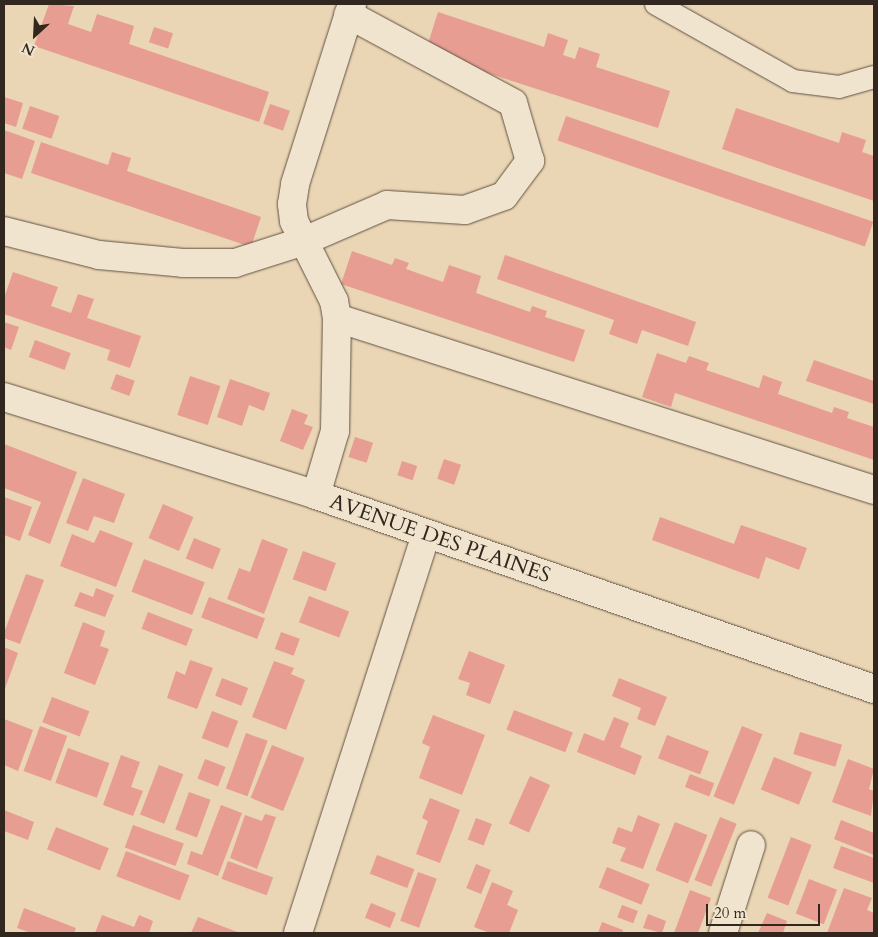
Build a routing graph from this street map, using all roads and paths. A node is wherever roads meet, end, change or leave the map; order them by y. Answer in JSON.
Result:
{"nodes":[{"id":1,"x":656,"y":4,"type":"edge"},
{"id":2,"x":350,"y":9,"type":"edge"},
{"id":3,"x":874,"y":77,"type":"edge"},
{"id":4,"x":4,"y":231,"type":"edge"},
{"id":5,"x":304,"y":240,"type":"junction"},
{"id":6,"x":337,"y":318,"type":"junction"},
{"id":7,"x":4,"y":397,"type":"edge"},
{"id":8,"x":874,"y":490,"type":"edge"},
{"id":9,"x":316,"y":495,"type":"junction"},
{"id":10,"x":426,"y":534,"type":"junction"},
{"id":11,"x":874,"y":689,"type":"edge"},
{"id":12,"x":751,"y":845,"type":"dead end"},
{"id":13,"x":298,"y":933,"type":"edge"},
{"id":14,"x":722,"y":933,"type":"edge"}],
"edges":[{"from":1,"to":3,"type":"lane"},
{"from":2,"to":5,"type":"street"},
{"from":2,"to":5,"type":"street"},
{"from":4,"to":5,"type":"street"},
{"from":5,"to":6,"type":"street"},
{"from":6,"to":8,"type":"street"},
{"from":6,"to":9,"type":"street"},
{"from":7,"to":9,"type":"street","name":"AVENUE DES PLAINES"},
{"from":9,"to":10,"type":"street","name":"AVENUE DES PLAINES"},
{"from":10,"to":11,"type":"street","name":"AVENUE DES PLAINES"},
{"from":10,"to":13,"type":"street"},
{"from":12,"to":14,"type":"street"}]}
